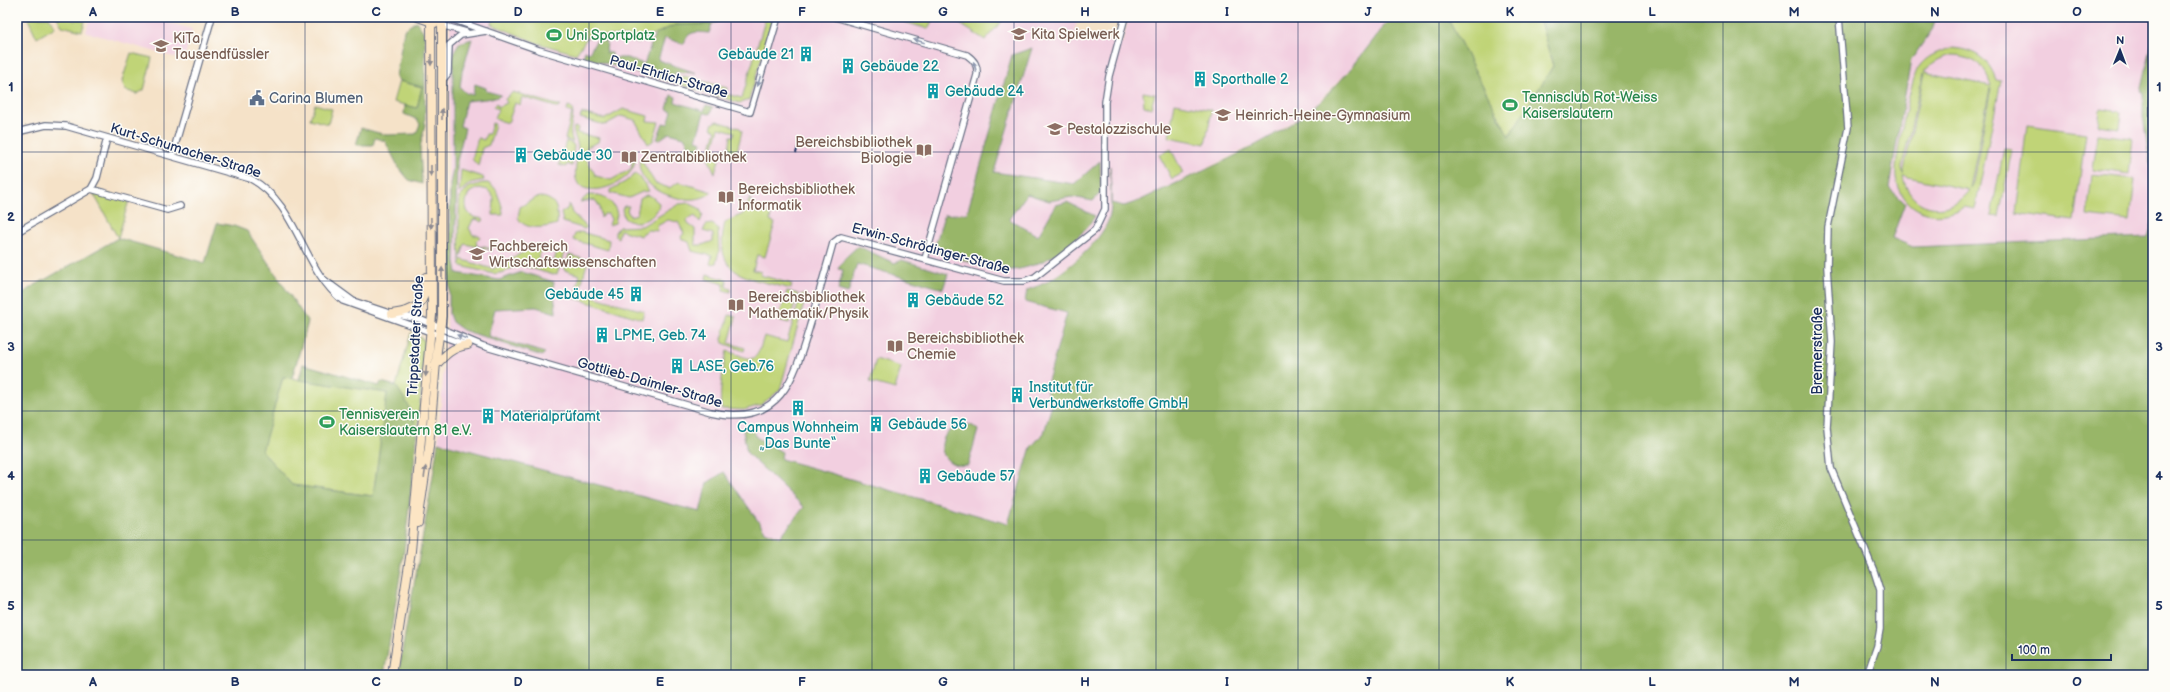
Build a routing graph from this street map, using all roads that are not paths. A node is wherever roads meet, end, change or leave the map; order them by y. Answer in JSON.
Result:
{"nodes":[{"id":1,"x":212,"y":17,"type":"edge"},
{"id":2,"x":418,"y":17,"type":"edge"},
{"id":3,"x":446,"y":17,"type":"edge"},
{"id":4,"x":778,"y":17,"type":"edge"},
{"id":5,"x":835,"y":17,"type":"edge"},
{"id":6,"x":1125,"y":17,"type":"edge"},
{"id":7,"x":1839,"y":17,"type":"edge"},
{"id":8,"x":431,"y":19,"type":"edge"},
{"id":9,"x":441,"y":21,"type":"edge"},
{"id":10,"x":486,"y":32,"type":"junction"},
{"id":11,"x":471,"y":33,"type":"junction"},
{"id":12,"x":442,"y":81,"type":"junction"},
{"id":13,"x":2153,"y":91,"type":"edge"},
{"id":14,"x":2153,"y":128,"type":"edge"},
{"id":15,"x":17,"y":132,"type":"edge"},
{"id":16,"x":107,"y":138,"type":"junction"},
{"id":17,"x":172,"y":156,"type":"junction"},
{"id":18,"x":91,"y":189,"type":"junction"},
{"id":19,"x":180,"y":206,"type":"dead end"},
{"id":20,"x":17,"y":232,"type":"edge"},
{"id":21,"x":841,"y":237,"type":"joint"},
{"id":22,"x":925,"y":259,"type":"junction"},
{"id":23,"x":432,"y":260,"type":"junction"},
{"id":24,"x":323,"y":279,"type":"junction"},
{"id":25,"x":392,"y":314,"type":"junction"},
{"id":26,"x":430,"y":328,"type":"junction"},
{"id":27,"x":440,"y":332,"type":"junction"},
{"id":28,"x":468,"y":345,"type":"junction"},
{"id":29,"x":483,"y":346,"type":"junction"},
{"id":30,"x":435,"y":366,"type":"junction"},
{"id":31,"x":411,"y":551,"type":"junction"},
{"id":32,"x":392,"y":675,"type":"edge"},
{"id":33,"x":1867,"y":675,"type":"edge"}],
"edges":[{"from":1,"to":17,"type":"street"},
{"from":2,"to":8,"type":"main road"},
{"from":3,"to":10,"type":"street","name":"Paul-Ehrlich-Straße"},
{"from":4,"to":10,"type":"street","name":"Paul-Ehrlich-Straße","one_way":true},
{"from":22,"to":5,"type":"street","one_way":true},
{"from":6,"to":22,"type":"street","name":"Erwin-Schrödinger-Straße"},
{"from":7,"to":33,"type":"street","name":"Bremerstraße"},
{"from":8,"to":9,"type":"main road"},
{"from":8,"to":23,"type":"main road","name":"Trippstadter Straße","one_way":true},
{"from":9,"to":11,"type":"street","name":"Paul-Ehrlich-Straße"},
{"from":9,"to":12,"type":"main road","name":"Trippstadter Straße"},
{"from":10,"to":11,"type":"street","name":"Paul-Ehrlich-Straße"},
{"from":11,"to":12,"type":"street","name":"Paul-Ehrlich-Straße"},
{"from":27,"to":12,"type":"main road","name":"Trippstadter Straße","one_way":true},
{"from":13,"to":14,"type":"street"},
{"from":15,"to":16,"type":"street","name":"Kurt-Schumacher-Straße"},
{"from":16,"to":17,"type":"street","name":"Kurt-Schumacher-Straße"},
{"from":16,"to":18,"type":"street"},
{"from":17,"to":24,"type":"street","name":"Kurt-Schumacher-Straße"},
{"from":18,"to":19,"type":"street"},
{"from":18,"to":20,"type":"street"},
{"from":21,"to":22,"type":"street","name":"Erwin-Schrödinger-Straße"},
{"from":21,"to":29,"type":"street","name":"Gottlieb-Daimler-Straße"},
{"from":23,"to":25,"type":"main road"},
{"from":23,"to":26,"type":"main road","name":"Trippstadter Straße"},
{"from":24,"to":25,"type":"street","name":"Kurt-Schumacher-Straße"},
{"from":24,"to":26,"type":"street","name":"Kurt-Schumacher-Straße"},
{"from":25,"to":26,"type":"street","name":"Kurt-Schumacher-Straße"},
{"from":26,"to":27,"type":"street"},
{"from":26,"to":27,"type":"street"},
{"from":26,"to":31,"type":"main road","name":"Trippstadter Straße","one_way":true},
{"from":27,"to":28,"type":"street","name":"Gottlieb-Daimler-Straße"},
{"from":29,"to":27,"type":"street","name":"Gottlieb-Daimler-Straße","one_way":true},
{"from":27,"to":30,"type":"main road","name":"Trippstadter Straße"},
{"from":28,"to":29,"type":"street","name":"Gottlieb-Daimler-Straße"},
{"from":28,"to":30,"type":"main road"},
{"from":31,"to":30,"type":"main road","name":"Trippstadter Straße","one_way":true},
{"from":31,"to":32,"type":"main road"}]}
